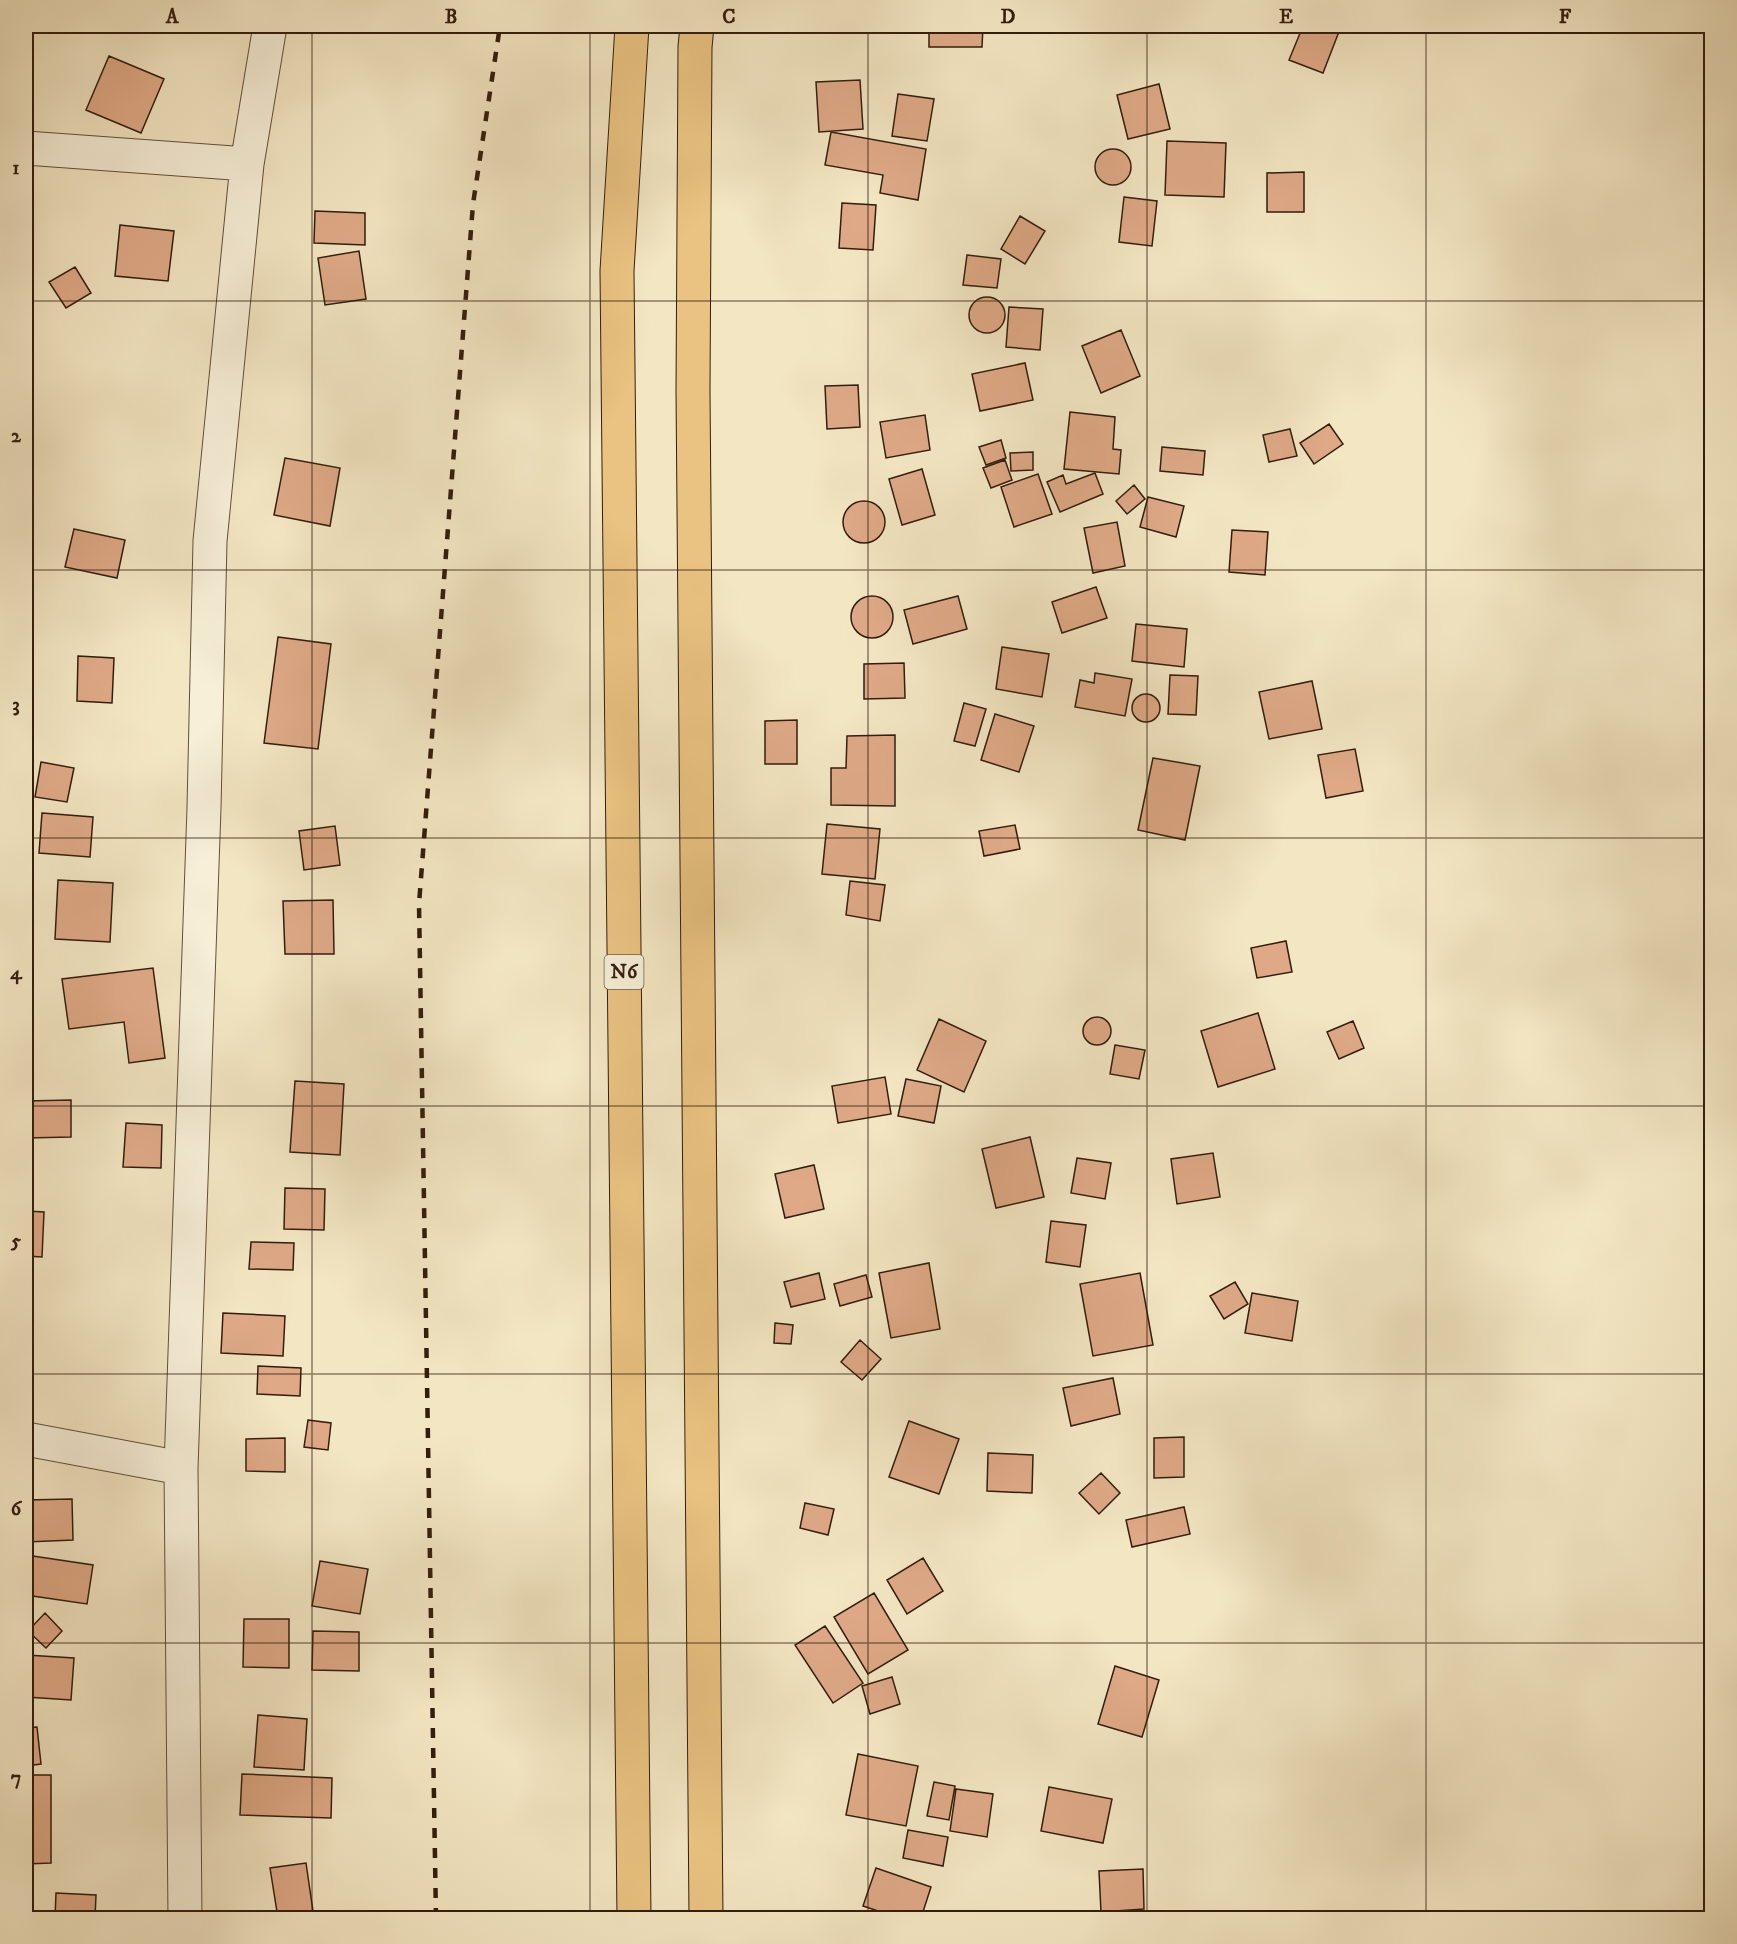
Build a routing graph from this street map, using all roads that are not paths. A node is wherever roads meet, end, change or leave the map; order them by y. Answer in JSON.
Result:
{"nodes":[{"id":1,"x":270,"y":26,"type":"edge"},
{"id":2,"x":633,"y":26,"type":"edge"},
{"id":3,"x":697,"y":26,"type":"edge"},
{"id":4,"x":26,"y":148,"type":"edge"},
{"id":5,"x":247,"y":164,"type":"junction"},
{"id":6,"x":26,"y":1439,"type":"edge"},
{"id":7,"x":181,"y":1468,"type":"junction"},
{"id":8,"x":185,"y":1918,"type":"edge"},
{"id":9,"x":634,"y":1918,"type":"edge"},
{"id":10,"x":706,"y":1918,"type":"edge"}],
"edges":[{"from":1,"to":5,"type":"street"},
{"from":2,"to":9,"type":"highway","number":"N6"},
{"from":3,"to":10,"type":"highway"},
{"from":4,"to":5,"type":"street"},
{"from":5,"to":7,"type":"street"},
{"from":6,"to":7,"type":"street"},
{"from":7,"to":8,"type":"street"}]}
